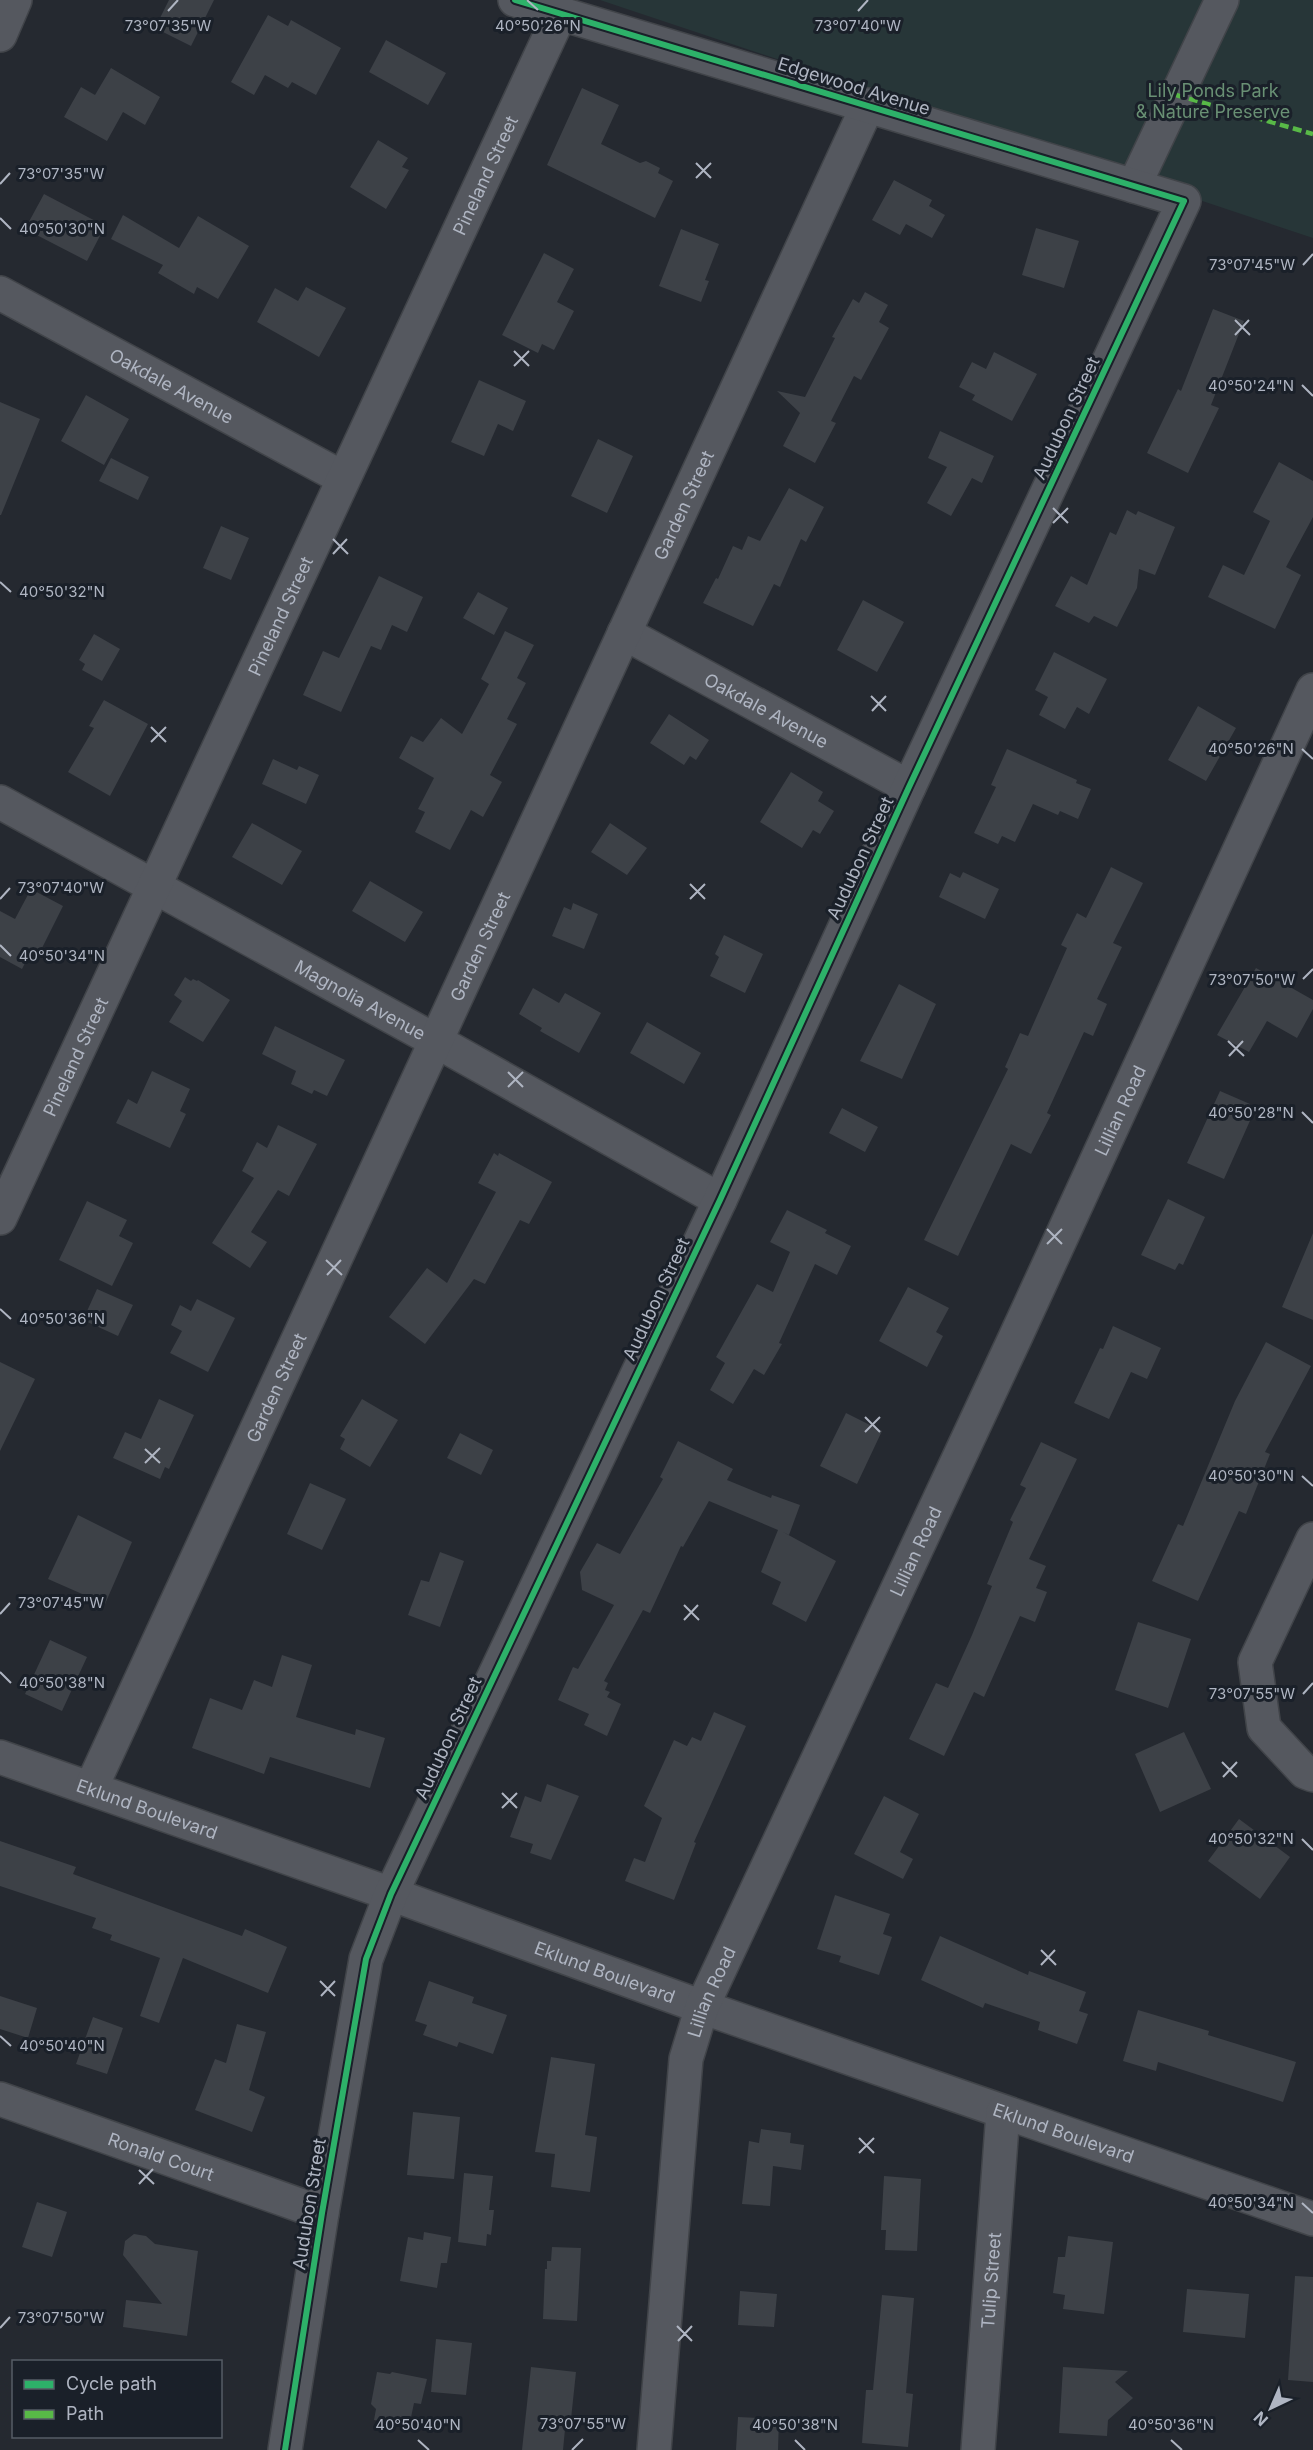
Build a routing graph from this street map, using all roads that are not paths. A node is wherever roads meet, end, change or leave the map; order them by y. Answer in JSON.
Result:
{"nodes":[{"id":1,"x":15,"y":0,"type":"edge"},
{"id":2,"x":515,"y":0,"type":"edge"},
{"id":3,"x":1222,"y":0,"type":"edge"},
{"id":4,"x":560,"y":14,"type":"junction"},
{"id":5,"x":0,"y":35,"type":"edge"},
{"id":6,"x":868,"y":105,"type":"junction"},
{"id":7,"x":1134,"y":186,"type":"junction"},
{"id":8,"x":1184,"y":201,"type":"joint"},
{"id":9,"x":0,"y":293,"type":"edge"},
{"id":10,"x":343,"y":478,"type":"junction"},
{"id":11,"x":624,"y":633,"type":"junction"},
{"id":12,"x":1313,"y":690,"type":"edge"},
{"id":13,"x":909,"y":787,"type":"junction"},
{"id":14,"x":0,"y":802,"type":"edge"},
{"id":15,"x":154,"y":886,"type":"junction"},
{"id":16,"x":436,"y":1041,"type":"junction"},
{"id":17,"x":720,"y":1200,"type":"junction"},
{"id":18,"x":0,"y":1218,"type":"edge"},
{"id":19,"x":1313,"y":1539,"type":"edge"},
{"id":20,"x":0,"y":1757,"type":"edge"},
{"id":21,"x":1313,"y":1775,"type":"edge"},
{"id":22,"x":91,"y":1788,"type":"junction"},
{"id":23,"x":391,"y":1894,"type":"junction"},
{"id":24,"x":702,"y":2007,"type":"junction"},
{"id":25,"x":0,"y":2099,"type":"edge"},
{"id":26,"x":1003,"y":2112,"type":"junction"},
{"id":27,"x":322,"y":2213,"type":"junction"},
{"id":28,"x":1313,"y":2219,"type":"edge"},
{"id":29,"x":285,"y":2450,"type":"edge"},
{"id":30,"x":654,"y":2450,"type":"edge"},
{"id":31,"x":978,"y":2450,"type":"edge"}],
"edges":[{"from":1,"to":5,"type":"street"},
{"from":2,"to":4,"type":"street","name":"Edgewood Avenue"},
{"from":3,"to":7,"type":"street"},
{"from":4,"to":6,"type":"street","name":"Edgewood Avenue"},
{"from":4,"to":10,"type":"street","name":"Pineland Street"},
{"from":6,"to":7,"type":"street","name":"Edgewood Avenue"},
{"from":6,"to":11,"type":"street","name":"Garden Street"},
{"from":7,"to":8,"type":"street","name":"Edgewood Avenue"},
{"from":8,"to":13,"type":"street","name":"Audubon Street"},
{"from":9,"to":10,"type":"street","name":"Oakdale Avenue"},
{"from":10,"to":15,"type":"street","name":"Pineland Street"},
{"from":11,"to":13,"type":"street","name":"Oakdale Avenue"},
{"from":11,"to":16,"type":"street","name":"Garden Street"},
{"from":12,"to":24,"type":"street","name":"Lillian Road"},
{"from":13,"to":17,"type":"street","name":"Audubon Street"},
{"from":14,"to":15,"type":"street","name":"Magnolia Avenue"},
{"from":15,"to":16,"type":"street","name":"Magnolia Avenue"},
{"from":15,"to":18,"type":"street","name":"Pineland Street"},
{"from":16,"to":17,"type":"street","name":"Magnolia Avenue"},
{"from":16,"to":22,"type":"street","name":"Garden Street"},
{"from":17,"to":23,"type":"street","name":"Audubon Street"},
{"from":19,"to":21,"type":"street"},
{"from":20,"to":22,"type":"street","name":"Eklund Boulevard"},
{"from":22,"to":23,"type":"street","name":"Eklund Boulevard"},
{"from":23,"to":24,"type":"street","name":"Eklund Boulevard"},
{"from":23,"to":27,"type":"street","name":"Audubon Street"},
{"from":24,"to":26,"type":"street","name":"Eklund Boulevard"},
{"from":24,"to":30,"type":"street","name":"Lillian Road"},
{"from":25,"to":27,"type":"street","name":"Ronald Court"},
{"from":26,"to":28,"type":"street","name":"Eklund Boulevard"},
{"from":26,"to":31,"type":"street","name":"Tulip Street"},
{"from":27,"to":29,"type":"street","name":"Audubon Street"}]}
